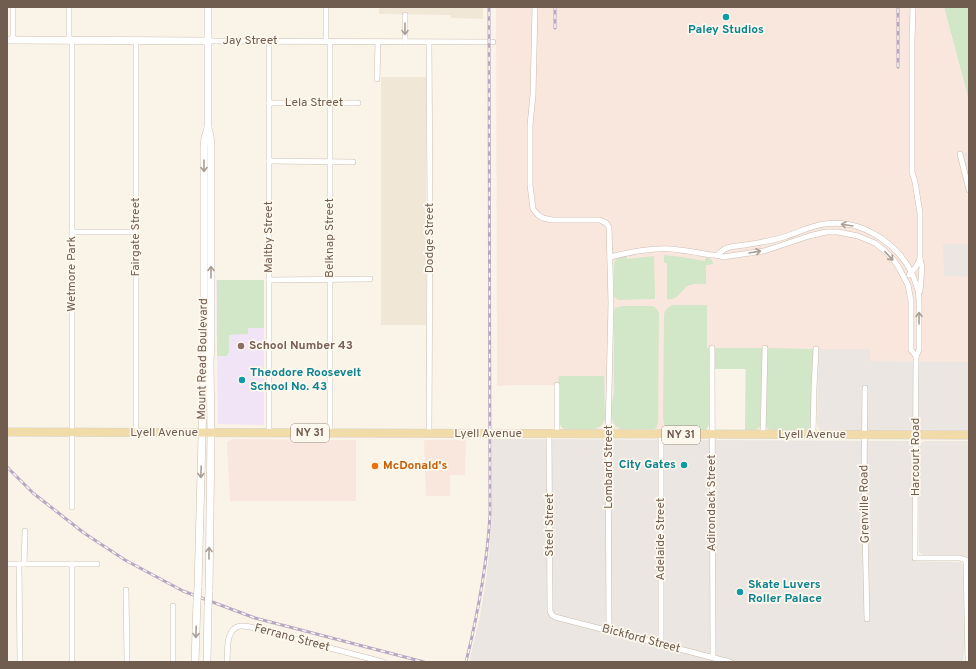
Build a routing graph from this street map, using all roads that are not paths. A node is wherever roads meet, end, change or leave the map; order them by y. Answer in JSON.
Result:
{"nodes":[{"id":1,"x":13,"y":7,"type":"edge"},
{"id":2,"x":69,"y":7,"type":"edge"},
{"id":3,"x":208,"y":7,"type":"edge"},
{"id":4,"x":326,"y":7,"type":"edge"},
{"id":5,"x":534,"y":7,"type":"edge"},
{"id":6,"x":913,"y":7,"type":"edge"},
{"id":7,"x":405,"y":15,"type":"dead end"},
{"id":8,"x":10,"y":40,"type":"edge"},
{"id":9,"x":71,"y":41,"type":"junction"},
{"id":10,"x":136,"y":41,"type":"junction"},
{"id":11,"x":208,"y":41,"type":"junction"},
{"id":12,"x":269,"y":42,"type":"junction"},
{"id":13,"x":328,"y":42,"type":"junction"},
{"id":14,"x":378,"y":42,"type":"junction"},
{"id":15,"x":405,"y":42,"type":"junction"},
{"id":16,"x":429,"y":42,"type":"junction"},
{"id":17,"x":493,"y":42,"type":"dead end"},
{"id":18,"x":377,"y":79,"type":"dead end"},
{"id":19,"x":269,"y":102,"type":"junction"},
{"id":20,"x":330,"y":102,"type":"junction"},
{"id":21,"x":358,"y":102,"type":"dead end"},
{"id":22,"x":208,"y":128,"type":"junction"},
{"id":23,"x":960,"y":154,"type":"dead end"},
{"id":24,"x":269,"y":161,"type":"junction"},
{"id":25,"x":330,"y":162,"type":"junction"},
{"id":26,"x":353,"y":162,"type":"dead end"},
{"id":27,"x":969,"y":190,"type":"edge"},
{"id":28,"x":72,"y":232,"type":"junction"},
{"id":29,"x":136,"y":232,"type":"junction"},
{"id":30,"x":717,"y":255,"type":"junction"},
{"id":31,"x":610,"y":257,"type":"junction"},
{"id":32,"x":920,"y":259,"type":"junction"},
{"id":33,"x":911,"y":273,"type":"junction"},
{"id":34,"x":370,"y":279,"type":"dead end"},
{"id":35,"x":905,"y":279,"type":"junction"},
{"id":36,"x":269,"y":280,"type":"junction"},
{"id":37,"x":330,"y":280,"type":"junction"},
{"id":38,"x":919,"y":296,"type":"junction"},
{"id":39,"x":712,"y":348,"type":"dead end"},
{"id":40,"x":765,"y":348,"type":"dead end"},
{"id":41,"x":816,"y":349,"type":"dead end"},
{"id":42,"x":916,"y":356,"type":"junction"},
{"id":43,"x":557,"y":385,"type":"dead end"},
{"id":44,"x":865,"y":388,"type":"dead end"},
{"id":45,"x":7,"y":432,"type":"edge"},
{"id":46,"x":72,"y":433,"type":"junction"},
{"id":47,"x":136,"y":433,"type":"junction"},
{"id":48,"x":202,"y":433,"type":"junction"},
{"id":49,"x":211,"y":433,"type":"junction"},
{"id":50,"x":269,"y":433,"type":"junction"},
{"id":51,"x":330,"y":433,"type":"junction"},
{"id":52,"x":429,"y":434,"type":"junction"},
{"id":53,"x":553,"y":434,"type":"junction"},
{"id":54,"x":608,"y":434,"type":"junction"},
{"id":55,"x":661,"y":434,"type":"junction"},
{"id":56,"x":712,"y":435,"type":"junction"},
{"id":57,"x":763,"y":435,"type":"junction"},
{"id":58,"x":814,"y":435,"type":"junction"},
{"id":59,"x":864,"y":435,"type":"junction"},
{"id":60,"x":916,"y":435,"type":"junction"},
{"id":61,"x":969,"y":436,"type":"edge"},
{"id":62,"x":72,"y":507,"type":"dead end"},
{"id":63,"x":25,"y":531,"type":"dead end"},
{"id":64,"x":7,"y":564,"type":"edge"},
{"id":65,"x":22,"y":564,"type":"junction"},
{"id":66,"x":72,"y":564,"type":"junction"},
{"id":67,"x":97,"y":564,"type":"dead end"},
{"id":68,"x":126,"y":590,"type":"dead end"},
{"id":69,"x":173,"y":606,"type":"dead end"},
{"id":70,"x":552,"y":615,"type":"joint"},
{"id":71,"x":867,"y":619,"type":"dead end"},
{"id":72,"x":609,"y":630,"type":"junction"},
{"id":73,"x":661,"y":644,"type":"junction"},
{"id":74,"x":713,"y":658,"type":"junction"},
{"id":75,"x":20,"y":662,"type":"edge"},
{"id":76,"x":72,"y":662,"type":"edge"},
{"id":77,"x":127,"y":662,"type":"edge"},
{"id":78,"x":173,"y":662,"type":"edge"},
{"id":79,"x":195,"y":662,"type":"edge"},
{"id":80,"x":207,"y":662,"type":"edge"},
{"id":81,"x":227,"y":662,"type":"edge"},
{"id":82,"x":383,"y":662,"type":"edge"},
{"id":83,"x":730,"y":662,"type":"edge"},
{"id":84,"x":968,"y":662,"type":"edge"}],
"edges":[{"from":1,"to":8,"type":"street"},
{"from":2,"to":9,"type":"street","name":"Wetmore Park"},
{"from":3,"to":11,"type":"main road","name":"Mount Read Boulevard"},
{"from":4,"to":13,"type":"street","name":"Belknap Street"},
{"from":5,"to":31,"type":"street","name":"Lombard Street"},
{"from":6,"to":32,"type":"street"},
{"from":7,"to":15,"type":"street","one_way":true},
{"from":8,"to":9,"type":"main road","name":"Jay Street"},
{"from":9,"to":10,"type":"main road","name":"Jay Street"},
{"from":9,"to":28,"type":"street","name":"Wetmore Park"},
{"from":10,"to":11,"type":"main road","name":"Jay Street"},
{"from":10,"to":29,"type":"street","name":"Fairgate Street"},
{"from":11,"to":12,"type":"street","name":"Jay Street"},
{"from":11,"to":22,"type":"main road","name":"Mount Read Boulevard"},
{"from":12,"to":13,"type":"street","name":"Jay Street"},
{"from":12,"to":19,"type":"street","name":"Maltby Street"},
{"from":13,"to":14,"type":"street","name":"Jay Street"},
{"from":13,"to":20,"type":"street","name":"Belknap Street"},
{"from":14,"to":15,"type":"street","name":"Jay Street"},
{"from":14,"to":18,"type":"street"},
{"from":15,"to":16,"type":"street","name":"Jay Street"},
{"from":16,"to":17,"type":"street","name":"Jay Street"},
{"from":16,"to":52,"type":"street","name":"Dodge Street"},
{"from":19,"to":20,"type":"street","name":"Lela Street"},
{"from":19,"to":24,"type":"street","name":"Maltby Street"},
{"from":20,"to":21,"type":"street","name":"Lela Street"},
{"from":20,"to":25,"type":"street","name":"Belknap Street"},
{"from":22,"to":48,"type":"main road","name":"Mount Read Boulevard","one_way":true},
{"from":49,"to":22,"type":"main road","name":"Mount Read Boulevard","one_way":true},
{"from":23,"to":27,"type":"street"},
{"from":24,"to":25,"type":"street"},
{"from":24,"to":36,"type":"street","name":"Maltby Street"},
{"from":25,"to":26,"type":"street"},
{"from":25,"to":37,"type":"street","name":"Belknap Street"},
{"from":28,"to":29,"type":"street"},
{"from":28,"to":46,"type":"street","name":"Wetmore Park"},
{"from":29,"to":47,"type":"street","name":"Fairgate Street"},
{"from":30,"to":31,"type":"street"},
{"from":33,"to":30,"type":"street","one_way":true},
{"from":30,"to":35,"type":"street","one_way":true},
{"from":31,"to":54,"type":"street","name":"Lombard Street"},
{"from":32,"to":33,"type":"street"},
{"from":32,"to":38,"type":"street"},
{"from":33,"to":35,"type":"street"},
{"from":33,"to":38,"type":"street"},
{"from":34,"to":37,"type":"street"},
{"from":35,"to":42,"type":"street"},
{"from":36,"to":37,"type":"street"},
{"from":36,"to":50,"type":"street","name":"Maltby Street"},
{"from":37,"to":51,"type":"street","name":"Belknap Street"},
{"from":42,"to":38,"type":"street","one_way":true},
{"from":39,"to":56,"type":"street","name":"Adirondack Street"},
{"from":40,"to":57,"type":"street"},
{"from":41,"to":58,"type":"street"},
{"from":42,"to":60,"type":"street","name":"Harcourt Road"},
{"from":43,"to":53,"type":"street","name":"Steel Street"},
{"from":44,"to":59,"type":"street","name":"Grenville Road"},
{"from":45,"to":46,"type":"main road","name":"Lyell Avenue","number":"NY 31"},
{"from":46,"to":47,"type":"main road","name":"Lyell Avenue","number":"NY 31"},
{"from":46,"to":62,"type":"street","name":"Wetmore Park"},
{"from":47,"to":48,"type":"main road","name":"Lyell Avenue","number":"NY 31"},
{"from":48,"to":49,"type":"main road","name":"Lyell Avenue","number":"NY 31"},
{"from":48,"to":79,"type":"main road","name":"Mount Read Boulevard","one_way":true,"bridge":true},
{"from":49,"to":50,"type":"main road","name":"Lyell Avenue","number":"NY 31"},
{"from":80,"to":49,"type":"main road","name":"Mount Read Boulevard","one_way":true,"bridge":true},
{"from":50,"to":51,"type":"main road","name":"Lyell Avenue","number":"NY 31"},
{"from":51,"to":52,"type":"main road","name":"Lyell Avenue","number":"NY 31"},
{"from":52,"to":53,"type":"main road","name":"Lyell Avenue","number":"NY 31"},
{"from":53,"to":54,"type":"main road","name":"Lyell Avenue","number":"NY 31"},
{"from":53,"to":70,"type":"street","name":"Steel Street"},
{"from":54,"to":55,"type":"main road","name":"Lyell Avenue","number":"NY 31"},
{"from":54,"to":72,"type":"street","name":"Lombard Street"},
{"from":55,"to":56,"type":"main road","name":"Lyell Avenue","number":"NY 31"},
{"from":55,"to":73,"type":"street","name":"Adelaide Street"},
{"from":56,"to":57,"type":"main road","name":"Lyell Avenue","number":"NY 31"},
{"from":56,"to":74,"type":"street","name":"Adirondack Street"},
{"from":57,"to":58,"type":"main road","name":"Lyell Avenue","number":"NY 31"},
{"from":58,"to":59,"type":"main road","name":"Lyell Avenue","number":"NY 31"},
{"from":59,"to":60,"type":"main road","name":"Lyell Avenue","number":"NY 31"},
{"from":59,"to":71,"type":"street","name":"Grenville Road"},
{"from":60,"to":61,"type":"main road","name":"Lyell Avenue","number":"NY 31"},
{"from":60,"to":84,"type":"street","name":"Harcourt Road"},
{"from":63,"to":65,"type":"street"},
{"from":64,"to":65,"type":"street"},
{"from":65,"to":66,"type":"street"},
{"from":65,"to":75,"type":"street"},
{"from":66,"to":67,"type":"street"},
{"from":66,"to":76,"type":"street"},
{"from":68,"to":77,"type":"street"},
{"from":69,"to":78,"type":"street"},
{"from":70,"to":72,"type":"street","name":"Bickford Street"},
{"from":72,"to":73,"type":"street","name":"Bickford Street"},
{"from":73,"to":74,"type":"street","name":"Bickford Street"},
{"from":74,"to":83,"type":"street","name":"Bickford Street"},
{"from":81,"to":82,"type":"street","name":"Ferrano Street"}]}
